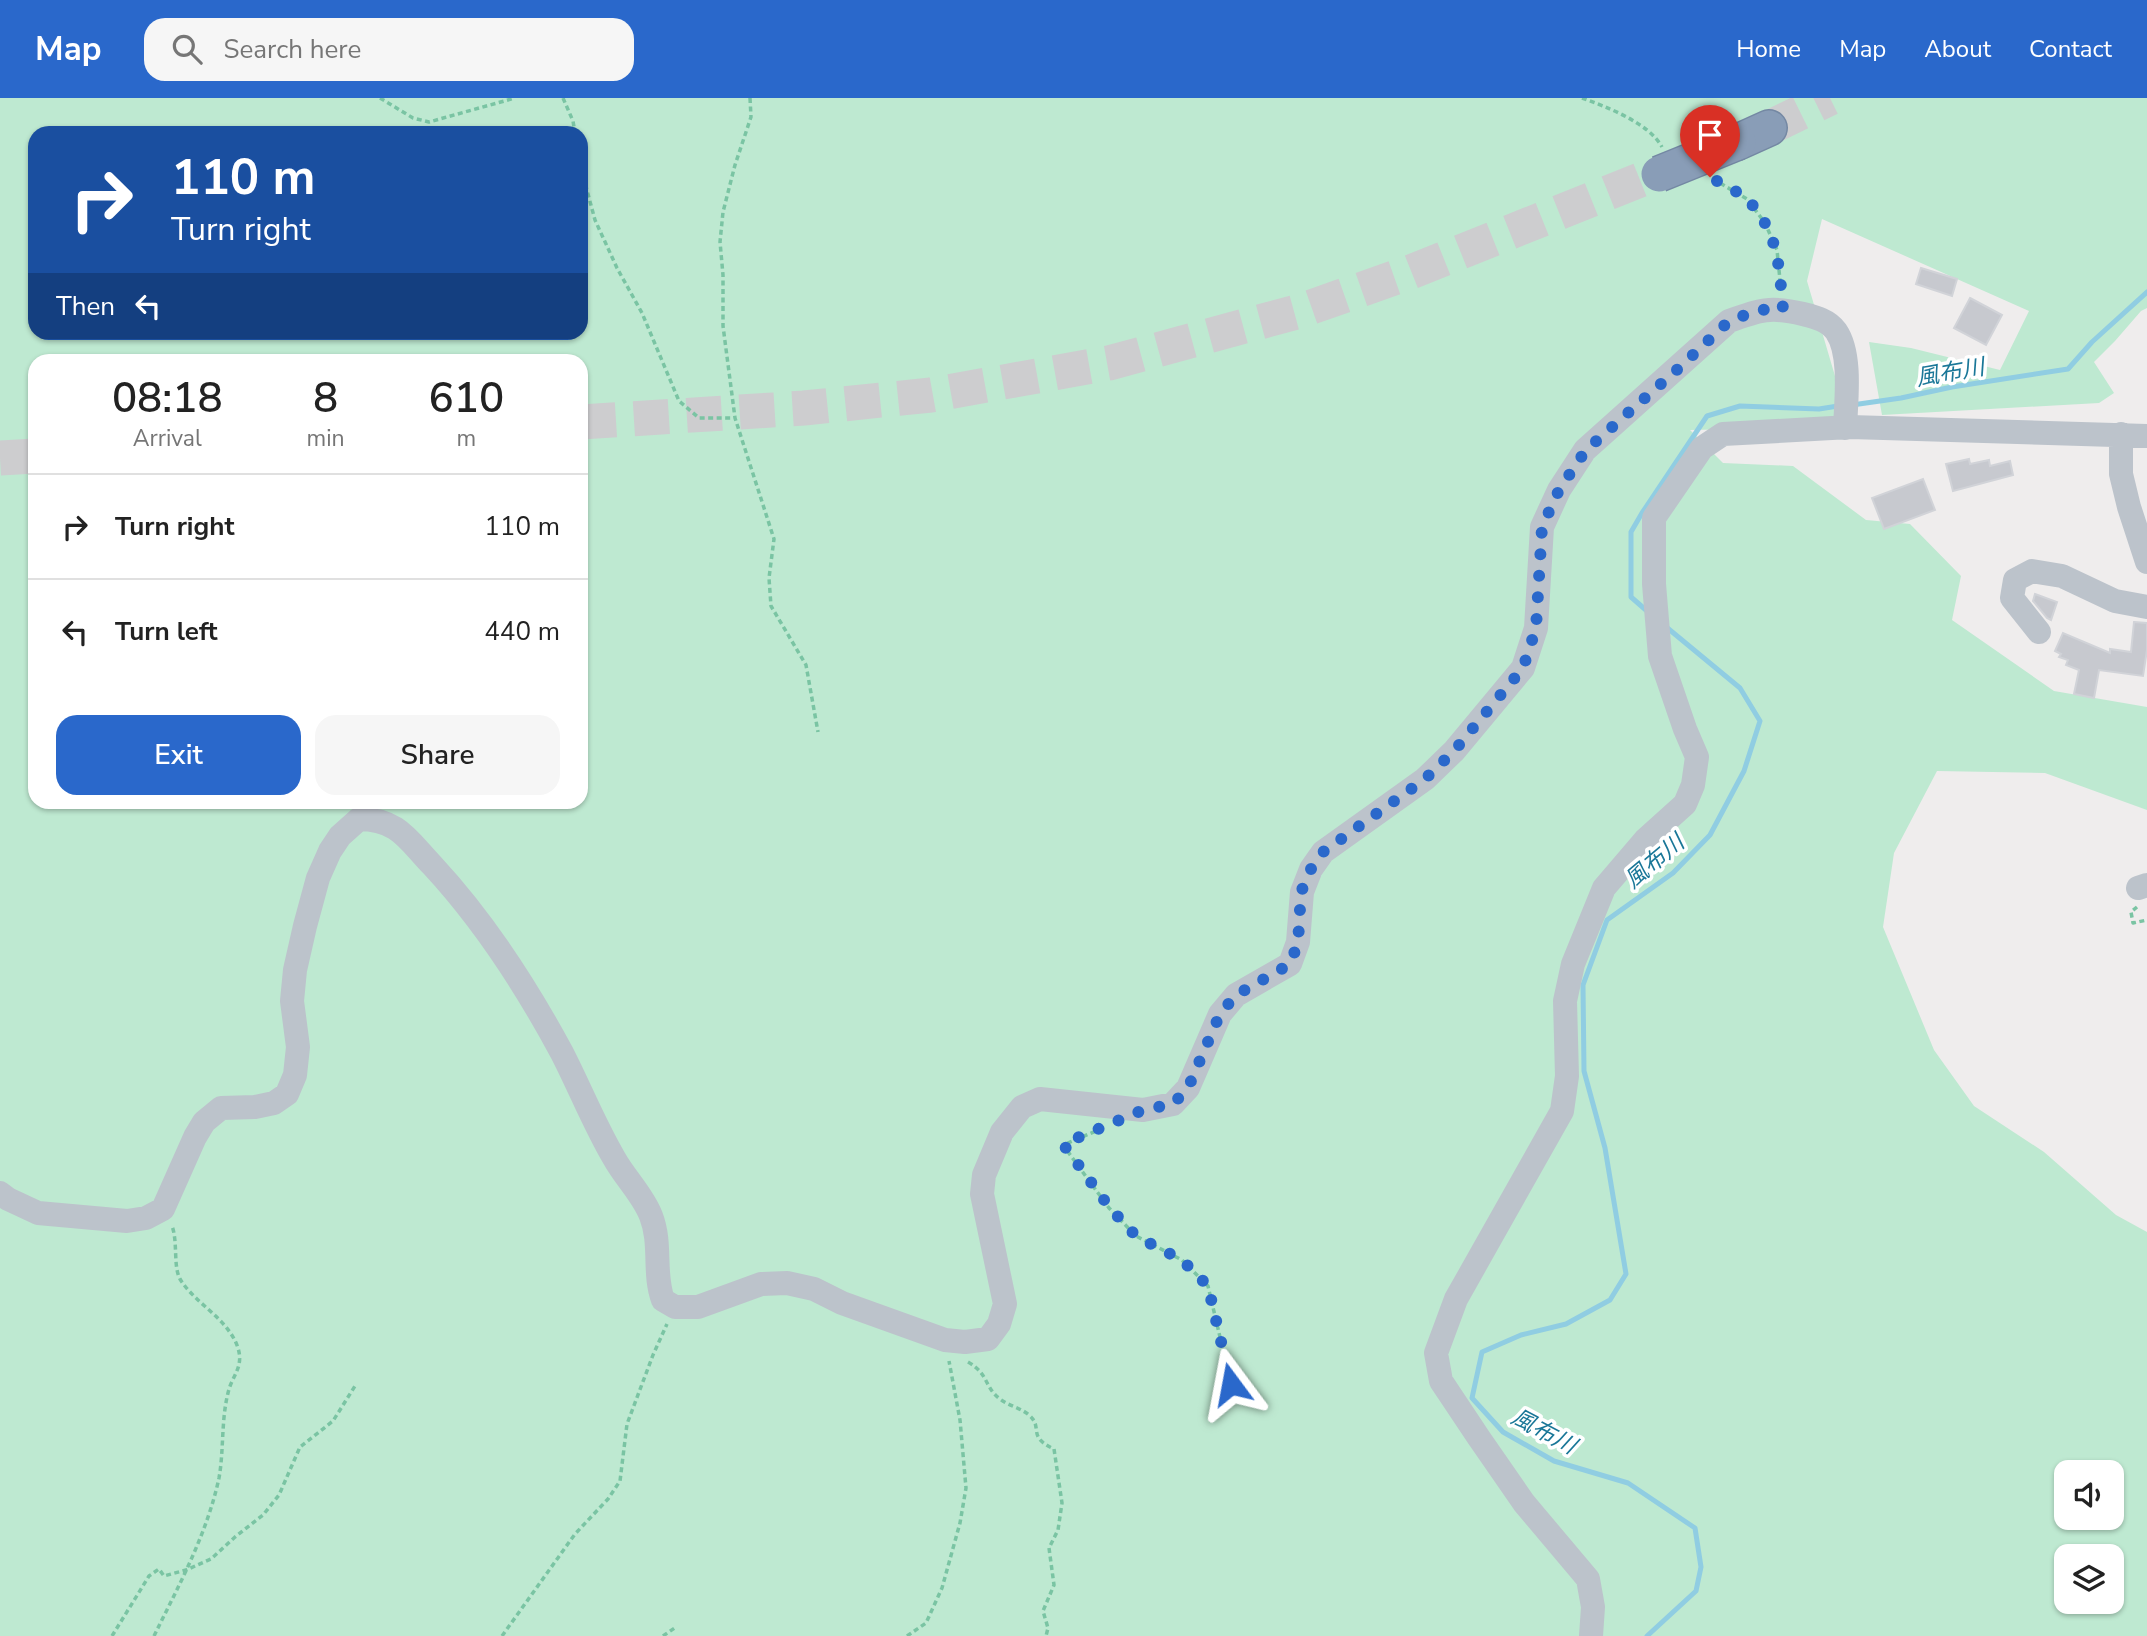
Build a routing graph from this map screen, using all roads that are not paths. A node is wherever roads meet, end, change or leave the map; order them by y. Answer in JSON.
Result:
{"nodes":[{"id":1,"x":1769,"y":128,"type":"tunnel mouth"},
{"id":2,"x":1654,"y":168,"type":"tunnel mouth"},
{"id":3,"x":1845,"y":428,"type":"junction"},
{"id":4,"x":2121,"y":435,"type":"junction"},
{"id":5,"x":2147,"y":436,"type":"edge"},
{"id":6,"x":2147,"y":562,"type":"edge"},
{"id":7,"x":2147,"y":607,"type":"edge"},
{"id":8,"x":2039,"y":632,"type":"dead end"},
{"id":9,"x":0,"y":1193,"type":"edge"},
{"id":10,"x":1591,"y":1636,"type":"edge"}],
"edges":[{"from":1,"to":2,"type":"highway","bridge":true},
{"from":3,"to":4,"type":"street"},
{"from":3,"to":9,"type":"street"},
{"from":3,"to":10,"type":"street"},
{"from":4,"to":5,"type":"street"},
{"from":4,"to":6,"type":"street"},
{"from":7,"to":8,"type":"street"}]}
